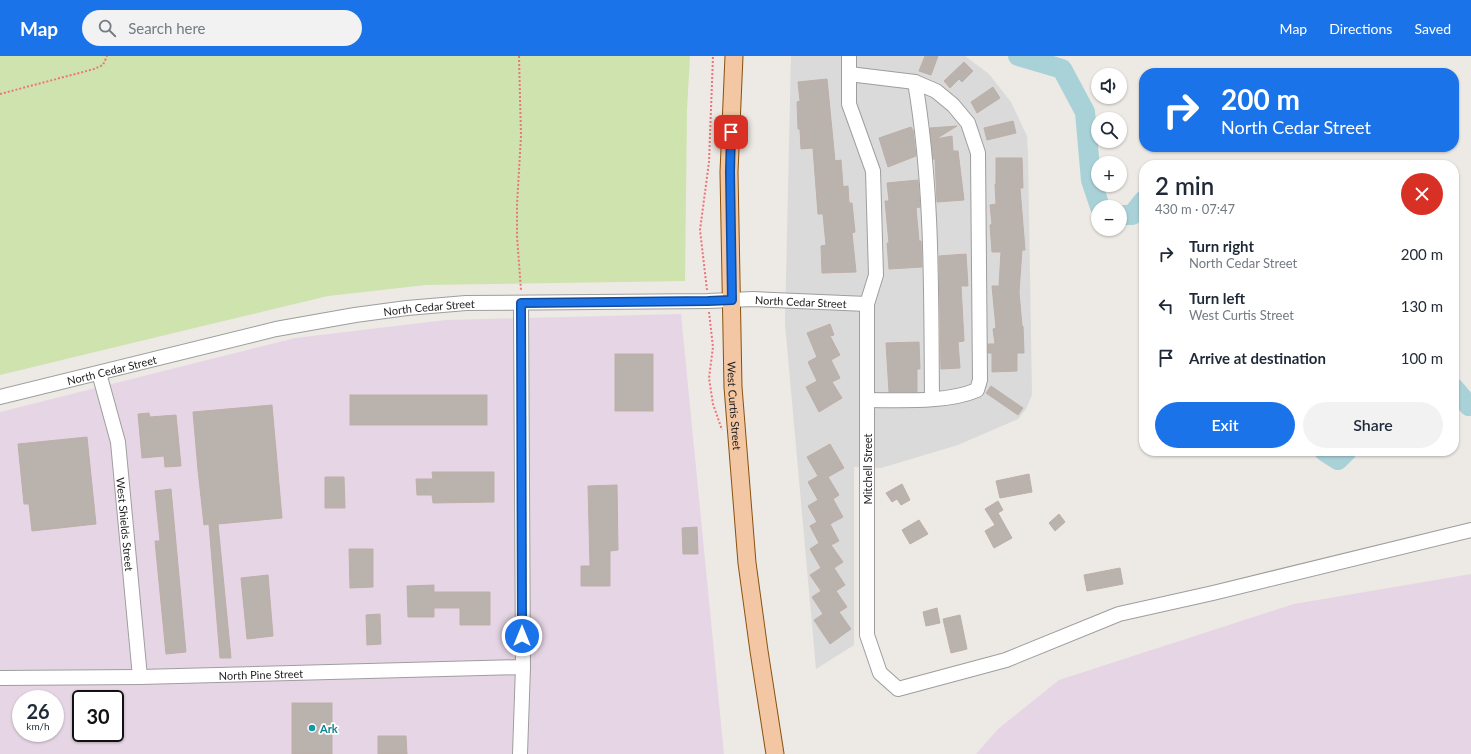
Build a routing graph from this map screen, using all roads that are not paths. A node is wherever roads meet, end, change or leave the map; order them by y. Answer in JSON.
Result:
{"nodes":[{"id":1,"x":734,"y":56,"type":"edge"},
{"id":2,"x":849,"y":56,"type":"edge"},
{"id":3,"x":849,"y":74,"type":"junction"},
{"id":4,"x":915,"y":82,"type":"junction"},
{"id":5,"x":732,"y":300,"type":"junction"},
{"id":6,"x":521,"y":303,"type":"junction"},
{"id":7,"x":867,"y":304,"type":"junction"},
{"id":8,"x":99,"y":373,"type":"junction"},
{"id":9,"x":0,"y":397,"type":"edge"},
{"id":10,"x":932,"y":399,"type":"junction"},
{"id":11,"x":867,"y":400,"type":"junction"},
{"id":12,"x":1471,"y":530,"type":"edge"},
{"id":13,"x":522,"y":667,"type":"junction"},
{"id":14,"x":140,"y":677,"type":"junction"},
{"id":15,"x":0,"y":678,"type":"edge"},
{"id":16,"x":520,"y":754,"type":"edge"},
{"id":17,"x":775,"y":754,"type":"edge"}],
"edges":[{"from":1,"to":5,"type":"main road","name":"West Curtis Street"},
{"from":2,"to":3,"type":"street","name":"Mitchell Street"},
{"from":3,"to":4,"type":"street"},
{"from":3,"to":7,"type":"street","name":"Mitchell Street"},
{"from":4,"to":10,"type":"street"},
{"from":4,"to":10,"type":"street"},
{"from":5,"to":6,"type":"street","name":"North Cedar Street"},
{"from":5,"to":7,"type":"street","name":"North Cedar Street"},
{"from":5,"to":17,"type":"main road","name":"West Curtis Street"},
{"from":6,"to":8,"type":"street","name":"North Cedar Street"},
{"from":6,"to":13,"type":"street"},
{"from":7,"to":11,"type":"street","name":"Mitchell Street"},
{"from":8,"to":9,"type":"street","name":"North Cedar Street"},
{"from":8,"to":14,"type":"street","name":"West Shields Street"},
{"from":10,"to":11,"type":"street"},
{"from":11,"to":12,"type":"street","name":"Mitchell Street"},
{"from":13,"to":14,"type":"street","name":"North Pine Street"},
{"from":13,"to":16,"type":"street"},
{"from":14,"to":15,"type":"street","name":"North Pine Street"}]}
